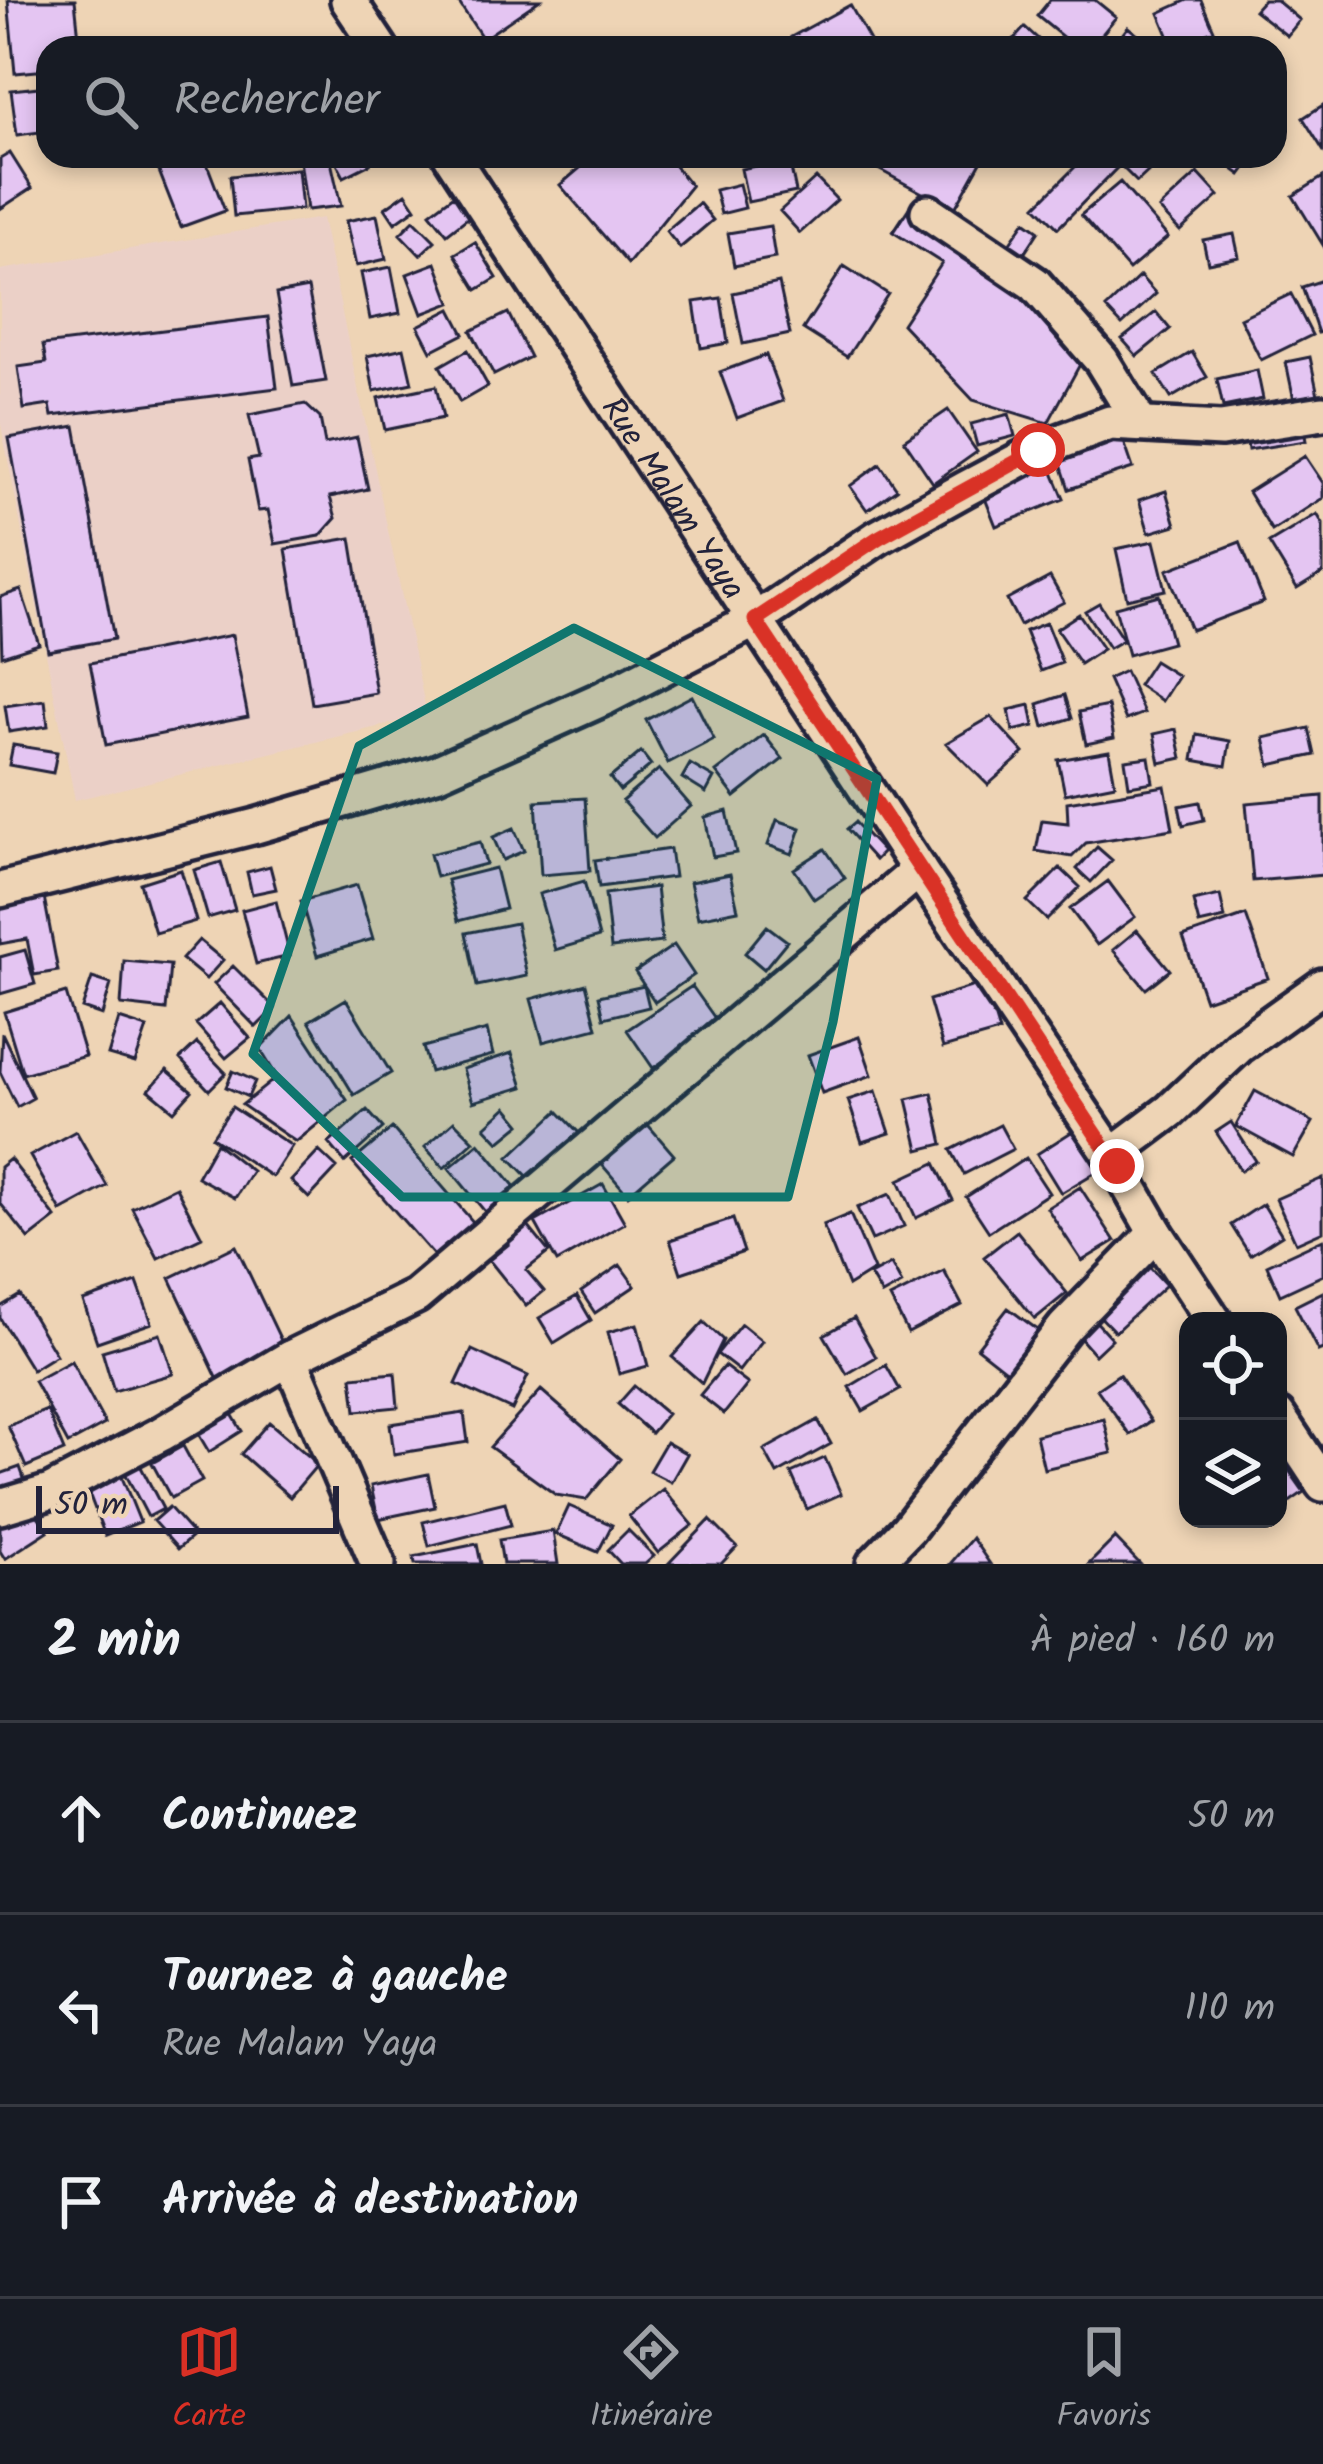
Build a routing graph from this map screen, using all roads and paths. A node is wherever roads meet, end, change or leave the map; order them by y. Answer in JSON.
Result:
{"nodes":[{"id":1,"x":348,"y":0,"type":"edge"},
{"id":2,"x":372,"y":36,"type":"edge"},
{"id":3,"x":459,"y":168,"type":"edge"},
{"id":4,"x":928,"y":212,"type":"dead end"},
{"id":5,"x":1323,"y":413,"type":"edge"},
{"id":6,"x":1140,"y":423,"type":"junction"},
{"id":7,"x":755,"y":620,"type":"junction"},
{"id":8,"x":919,"y":870,"type":"junction"},
{"id":9,"x":0,"y":890,"type":"edge"},
{"id":10,"x":1323,"y":986,"type":"edge"},
{"id":11,"x":1111,"y":1156,"type":"junction"},
{"id":12,"x":1156,"y":1233,"type":"junction"},
{"id":13,"x":1208,"y":1312,"type":"edge"},
{"id":14,"x":290,"y":1358,"type":"junction"},
{"id":15,"x":1281,"y":1420,"type":"edge"},
{"id":16,"x":1323,"y":1484,"type":"edge"},
{"id":17,"x":0,"y":1507,"type":"edge"},
{"id":18,"x":378,"y":1564,"type":"edge"},
{"id":19,"x":874,"y":1564,"type":"edge"}],
"edges":[{"from":1,"to":2,"type":"street"},
{"from":3,"to":7,"type":"street","name":"Rue Malam Yaya"},
{"from":4,"to":6,"type":"street"},
{"from":5,"to":6,"type":"street"},
{"from":6,"to":7,"type":"street"},
{"from":7,"to":8,"type":"street","name":"Rue Malam Yaya"},
{"from":7,"to":9,"type":"street"},
{"from":8,"to":11,"type":"street","name":"Rue Malam Yaya"},
{"from":8,"to":14,"type":"street"},
{"from":10,"to":11,"type":"street"},
{"from":11,"to":12,"type":"street","name":"Rue Malam Yaya"},
{"from":12,"to":13,"type":"street","name":"Rue Malam Yaya"},
{"from":12,"to":19,"type":"street"},
{"from":14,"to":17,"type":"street"},
{"from":14,"to":18,"type":"street"},
{"from":15,"to":16,"type":"street"}]}
